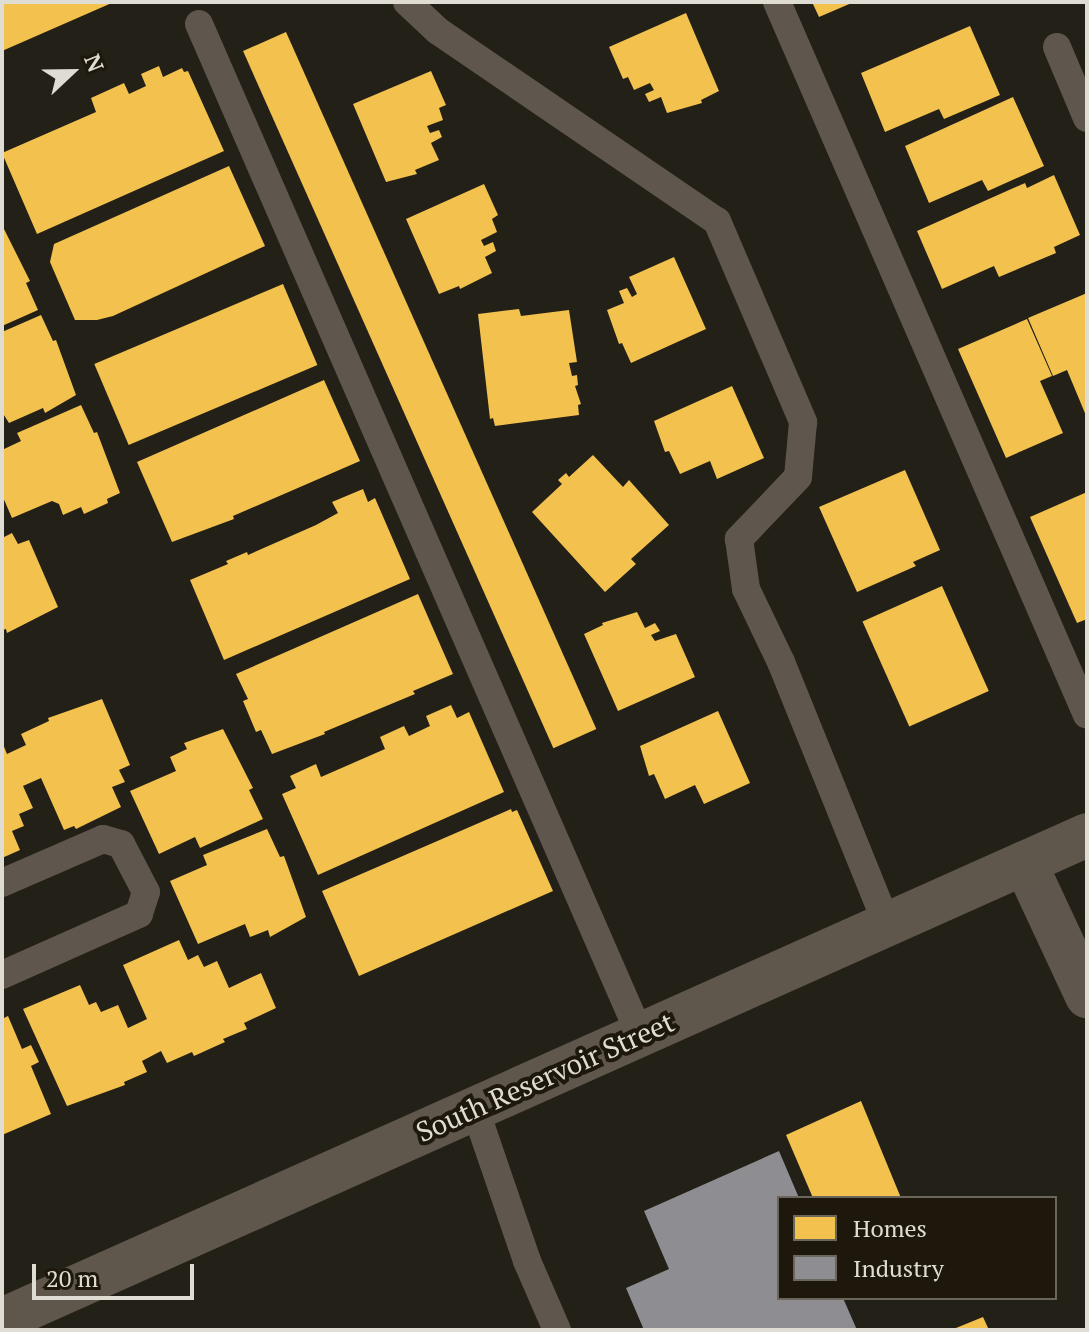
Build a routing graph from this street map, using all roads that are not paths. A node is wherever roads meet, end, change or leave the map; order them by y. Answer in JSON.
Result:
{"nodes":[{"id":1,"x":407,"y":2,"type":"edge"},
{"id":2,"x":777,"y":2,"type":"edge"},
{"id":3,"x":199,"y":24,"type":"dead end"},
{"id":4,"x":1057,"y":47,"type":"dead end"},
{"id":5,"x":1087,"y":118,"type":"edge"},
{"id":6,"x":1087,"y":715,"type":"edge"},
{"id":7,"x":1087,"y":835,"type":"edge"},
{"id":8,"x":1025,"y":863,"type":"junction"},
{"id":9,"x":2,"y":883,"type":"edge"},
{"id":10,"x":887,"y":924,"type":"junction"},
{"id":11,"x":2,"y":975,"type":"edge"},
{"id":12,"x":1087,"y":996,"type":"edge"},
{"id":13,"x":640,"y":1035,"type":"junction"},
{"id":14,"x":475,"y":1109,"type":"junction"},
{"id":15,"x":2,"y":1320,"type":"edge"},
{"id":16,"x":557,"y":1330,"type":"edge"}],
"edges":[{"from":1,"to":10,"type":"lane"},
{"from":2,"to":6,"type":"lane"},
{"from":3,"to":13,"type":"lane"},
{"from":4,"to":5,"type":"lane"},
{"from":7,"to":8,"type":"main road","name":"South Reservoir Street"},
{"from":8,"to":10,"type":"main road","name":"South Reservoir Street"},
{"from":8,"to":12,"type":"street"},
{"from":9,"to":11,"type":"lane"},
{"from":10,"to":13,"type":"main road","name":"South Reservoir Street"},
{"from":13,"to":14,"type":"main road","name":"South Reservoir Street"},
{"from":14,"to":15,"type":"main road","name":"South Reservoir Street"},
{"from":14,"to":16,"type":"lane"}]}
